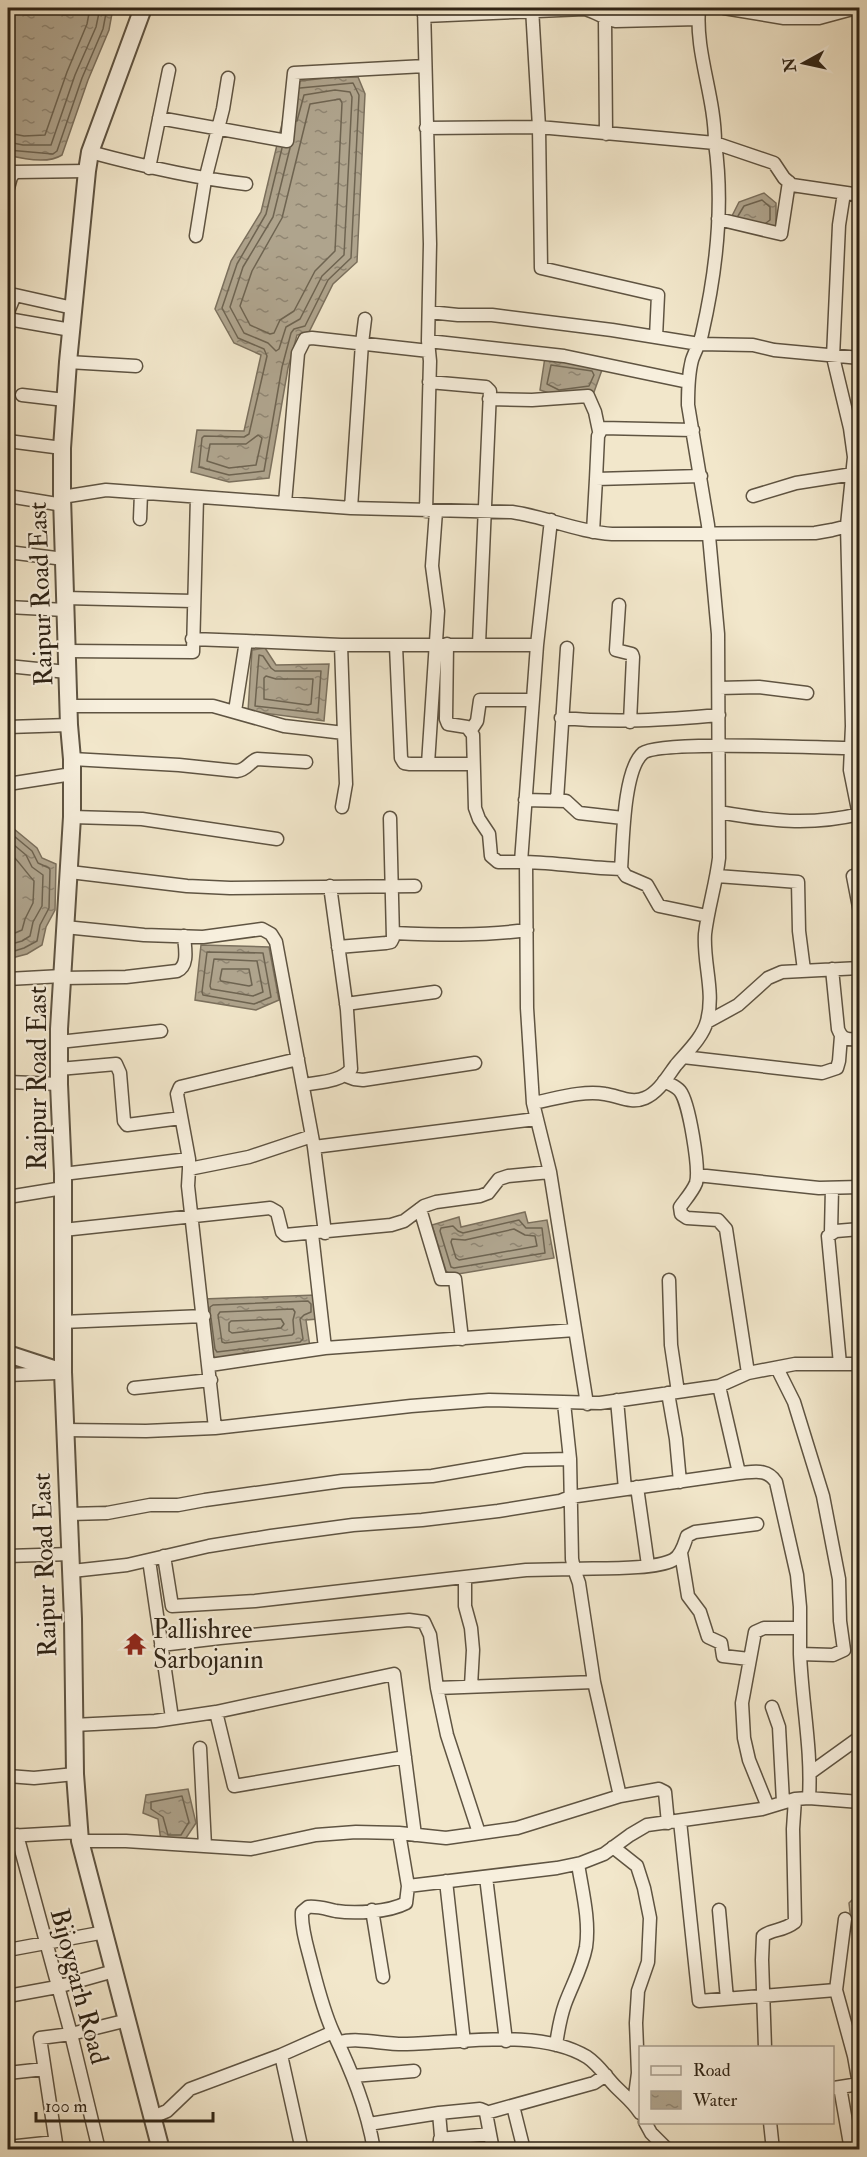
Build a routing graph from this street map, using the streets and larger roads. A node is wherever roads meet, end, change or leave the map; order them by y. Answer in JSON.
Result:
{"nodes":[{"id":1,"x":143,"y":8,"type":"edge"},
{"id":2,"x":724,"y":8,"type":"edge"},
{"id":3,"x":856,"y":8,"type":"edge"},
{"id":4,"x":532,"y":10,"type":"edge"},
{"id":5,"x":839,"y":10,"type":"edge"},
{"id":6,"x":424,"y":12,"type":"edge"},
{"id":7,"x":699,"y":13,"type":"edge"},
{"id":8,"x":605,"y":20,"type":"junction"},
{"id":9,"x":425,"y":66,"type":"junction"},
{"id":10,"x":168,"y":70,"type":"dead end"},
{"id":11,"x":228,"y":78,"type":"dead end"},
{"id":12,"x":159,"y":118,"type":"junction"},
{"id":13,"x":539,"y":127,"type":"junction"},
{"id":14,"x":218,"y":128,"type":"junction"},
{"id":15,"x":426,"y":128,"type":"junction"},
{"id":16,"x":606,"y":134,"type":"junction"},
{"id":17,"x":715,"y":143,"type":"junction"},
{"id":18,"x":90,"y":152,"type":"junction"},
{"id":19,"x":149,"y":168,"type":"junction"},
{"id":20,"x":87,"y":171,"type":"junction"},
{"id":21,"x":205,"y":180,"type":"junction"},
{"id":22,"x":789,"y":182,"type":"junction"},
{"id":23,"x":246,"y":184,"type":"dead end"},
{"id":24,"x":8,"y":188,"type":"edge"},
{"id":25,"x":844,"y":193,"type":"junction"},
{"id":26,"x":860,"y":195,"type":"edge"},
{"id":27,"x":718,"y":219,"type":"junction"},
{"id":28,"x":196,"y":236,"type":"dead end"},
{"id":29,"x":73,"y":308,"type":"junction"},
{"id":30,"x":8,"y":312,"type":"edge"},
{"id":31,"x":429,"y":312,"type":"junction"},
{"id":32,"x":8,"y":319,"type":"edge"},
{"id":33,"x":365,"y":319,"type":"dead end"},
{"id":34,"x":71,"y":330,"type":"junction"},
{"id":35,"x":656,"y":337,"type":"junction"},
{"id":36,"x":362,"y":343,"type":"junction"},
{"id":37,"x":699,"y":344,"type":"junction"},
{"id":38,"x":429,"y":346,"type":"junction"},
{"id":39,"x":833,"y":357,"type":"junction"},
{"id":40,"x":860,"y":358,"type":"edge"},
{"id":41,"x":68,"y":362,"type":"junction"},
{"id":42,"x":136,"y":366,"type":"dead end"},
{"id":43,"x":429,"y":382,"type":"junction"},
{"id":44,"x":688,"y":382,"type":"junction"},
{"id":45,"x":22,"y":395,"type":"dead end"},
{"id":46,"x":489,"y":399,"type":"junction"},
{"id":47,"x":65,"y":400,"type":"junction"},
{"id":48,"x":693,"y":430,"type":"junction"},
{"id":49,"x":599,"y":431,"type":"junction"},
{"id":50,"x":8,"y":441,"type":"edge"},
{"id":51,"x":62,"y":448,"type":"junction"},
{"id":52,"x":857,"y":457,"type":"edge"},
{"id":53,"x":853,"y":474,"type":"junction"},
{"id":54,"x":701,"y":476,"type":"junction"},
{"id":55,"x":596,"y":479,"type":"junction"},
{"id":56,"x":141,"y":493,"type":"junction"},
{"id":57,"x":8,"y":496,"type":"edge"},
{"id":58,"x":753,"y":496,"type":"dead end"},
{"id":59,"x":197,"y":497,"type":"junction"},
{"id":60,"x":62,"y":501,"type":"junction"},
{"id":61,"x":285,"y":503,"type":"junction"},
{"id":62,"x":351,"y":508,"type":"junction"},
{"id":63,"x":431,"y":511,"type":"junction"},
{"id":64,"x":486,"y":511,"type":"junction"},
{"id":65,"x":140,"y":519,"type":"dead end"},
{"id":66,"x":551,"y":520,"type":"junction"},
{"id":67,"x":853,"y":524,"type":"edge"},
{"id":68,"x":592,"y":532,"type":"junction"},
{"id":69,"x":709,"y":534,"type":"junction"},
{"id":70,"x":8,"y":552,"type":"edge"},
{"id":71,"x":64,"y":559,"type":"junction"},
{"id":72,"x":854,"y":600,"type":"edge"},
{"id":73,"x":193,"y":601,"type":"junction"},
{"id":74,"x":65,"y":604,"type":"junction"},
{"id":75,"x":619,"y":605,"type":"dead end"},
{"id":76,"x":8,"y":607,"type":"edge"},
{"id":77,"x":192,"y":639,"type":"junction"},
{"id":78,"x":246,"y":641,"type":"junction"},
{"id":79,"x":441,"y":644,"type":"junction"},
{"id":80,"x":479,"y":644,"type":"junction"},
{"id":81,"x":341,"y":645,"type":"junction"},
{"id":82,"x":537,"y":645,"type":"junction"},
{"id":83,"x":396,"y":646,"type":"junction"},
{"id":84,"x":567,"y":648,"type":"dead end"},
{"id":85,"x":67,"y":651,"type":"junction"},
{"id":86,"x":8,"y":666,"type":"edge"},
{"id":87,"x":67,"y":672,"type":"junction"},
{"id":88,"x":719,"y":688,"type":"junction"},
{"id":89,"x":807,"y":693,"type":"dead end"},
{"id":90,"x":533,"y":700,"type":"junction"},
{"id":91,"x":69,"y":706,"type":"junction"},
{"id":92,"x":236,"y":711,"type":"junction"},
{"id":93,"x":719,"y":715,"type":"junction"},
{"id":94,"x":561,"y":718,"type":"junction"},
{"id":95,"x":630,"y":722,"type":"junction"},
{"id":96,"x":69,"y":725,"type":"junction"},
{"id":97,"x":8,"y":727,"type":"edge"},
{"id":98,"x":471,"y":730,"type":"junction"},
{"id":99,"x":344,"y":733,"type":"junction"},
{"id":100,"x":718,"y":746,"type":"junction"},
{"id":101,"x":850,"y":748,"type":"junction"},
{"id":102,"x":306,"y":762,"type":"dead end"},
{"id":103,"x":428,"y":764,"type":"junction"},
{"id":104,"x":473,"y":764,"type":"junction"},
{"id":105,"x":72,"y":766,"type":"junction"},
{"id":106,"x":8,"y":784,"type":"edge"},
{"id":107,"x":525,"y":800,"type":"junction"},
{"id":108,"x":556,"y":800,"type":"junction"},
{"id":109,"x":342,"y":807,"type":"dead end"},
{"id":110,"x":719,"y":812,"type":"junction"},
{"id":111,"x":859,"y":814,"type":"edge"},
{"id":112,"x":72,"y":817,"type":"junction"},
{"id":113,"x":390,"y":818,"type":"dead end"},
{"id":114,"x":623,"y":818,"type":"junction"},
{"id":115,"x":278,"y":839,"type":"dead end"},
{"id":116,"x":524,"y":862,"type":"junction"},
{"id":117,"x":621,"y":869,"type":"junction"},
{"id":118,"x":70,"y":872,"type":"junction"},
{"id":119,"x":860,"y":875,"type":"edge"},
{"id":120,"x":717,"y":876,"type":"junction"},
{"id":121,"x":330,"y":886,"type":"junction"},
{"id":122,"x":392,"y":886,"type":"junction"},
{"id":123,"x":416,"y":886,"type":"dead end"},
{"id":124,"x":860,"y":912,"type":"edge"},
{"id":125,"x":707,"y":916,"type":"junction"},
{"id":126,"x":65,"y":927,"type":"junction"},
{"id":127,"x":527,"y":930,"type":"junction"},
{"id":128,"x":394,"y":933,"type":"junction"},
{"id":129,"x":184,"y":936,"type":"junction"},
{"id":130,"x":338,"y":947,"type":"junction"},
{"id":131,"x":860,"y":968,"type":"edge"},
{"id":132,"x":832,"y":969,"type":"junction"},
{"id":133,"x":804,"y":970,"type":"junction"},
{"id":134,"x":62,"y":977,"type":"junction"},
{"id":135,"x":8,"y":979,"type":"edge"},
{"id":136,"x":435,"y":992,"type":"dead end"},
{"id":137,"x":346,"y":1004,"type":"junction"},
{"id":138,"x":707,"y":1022,"type":"junction"},
{"id":139,"x":161,"y":1031,"type":"dead end"},
{"id":140,"x":841,"y":1036,"type":"junction"},
{"id":141,"x":860,"y":1039,"type":"edge"},
{"id":142,"x":59,"y":1042,"type":"junction"},
{"id":143,"x":682,"y":1057,"type":"junction"},
{"id":144,"x":298,"y":1059,"type":"junction"},
{"id":145,"x":475,"y":1064,"type":"dead end"},
{"id":146,"x":346,"y":1076,"type":"junction"},
{"id":147,"x":59,"y":1077,"type":"junction"},
{"id":148,"x":664,"y":1081,"type":"junction"},
{"id":149,"x":8,"y":1082,"type":"edge"},
{"id":150,"x":303,"y":1085,"type":"junction"},
{"id":151,"x":533,"y":1103,"type":"junction"},
{"id":152,"x":182,"y":1118,"type":"junction"},
{"id":153,"x":536,"y":1119,"type":"junction"},
{"id":154,"x":313,"y":1142,"type":"junction"},
{"id":155,"x":189,"y":1164,"type":"junction"},
{"id":156,"x":550,"y":1172,"type":"junction"},
{"id":157,"x":697,"y":1175,"type":"junction"},
{"id":158,"x":63,"y":1181,"type":"junction"},
{"id":159,"x":860,"y":1187,"type":"edge"},
{"id":160,"x":832,"y":1188,"type":"junction"},
{"id":161,"x":8,"y":1197,"type":"edge"},
{"id":162,"x":420,"y":1209,"type":"junction"},
{"id":163,"x":192,"y":1217,"type":"junction"},
{"id":164,"x":860,"y":1229,"type":"edge"},
{"id":165,"x":63,"y":1230,"type":"junction"},
{"id":166,"x":831,"y":1232,"type":"junction"},
{"id":167,"x":318,"y":1233,"type":"junction"},
{"id":168,"x":669,"y":1280,"type":"dead end"},
{"id":169,"x":204,"y":1316,"type":"junction"},
{"id":170,"x":62,"y":1322,"type":"junction"},
{"id":171,"x":574,"y":1329,"type":"junction"},
{"id":172,"x":462,"y":1339,"type":"junction"},
{"id":173,"x":325,"y":1348,"type":"junction"},
{"id":174,"x":8,"y":1354,"type":"edge"},
{"id":175,"x":840,"y":1364,"type":"junction"},
{"id":176,"x":860,"y":1364,"type":"edge"},
{"id":177,"x":210,"y":1365,"type":"junction"},
{"id":178,"x":777,"y":1368,"type":"junction"},
{"id":179,"x":63,"y":1372,"type":"junction"},
{"id":180,"x":748,"y":1373,"type":"junction"},
{"id":181,"x":8,"y":1375,"type":"edge"},
{"id":182,"x":211,"y":1380,"type":"junction"},
{"id":183,"x":719,"y":1386,"type":"junction"},
{"id":184,"x":134,"y":1388,"type":"dead end"},
{"id":185,"x":673,"y":1392,"type":"junction"},
{"id":186,"x":617,"y":1400,"type":"junction"},
{"id":187,"x":564,"y":1403,"type":"junction"},
{"id":188,"x":587,"y":1404,"type":"junction"},
{"id":189,"x":215,"y":1428,"type":"junction"},
{"id":190,"x":65,"y":1431,"type":"junction"},
{"id":191,"x":570,"y":1459,"type":"junction"},
{"id":192,"x":739,"y":1473,"type":"junction"},
{"id":193,"x":680,"y":1482,"type":"junction"},
{"id":194,"x":631,"y":1488,"type":"junction"},
{"id":195,"x":570,"y":1497,"type":"junction"},
{"id":196,"x":69,"y":1514,"type":"junction"},
{"id":197,"x":758,"y":1524,"type":"dead end"},
{"id":198,"x":681,"y":1552,"type":"junction"},
{"id":199,"x":71,"y":1554,"type":"junction"},
{"id":200,"x":8,"y":1556,"type":"edge"},
{"id":201,"x":164,"y":1556,"type":"junction"},
{"id":202,"x":149,"y":1560,"type":"junction"},
{"id":203,"x":648,"y":1565,"type":"junction"},
{"id":204,"x":574,"y":1569,"type":"junction"},
{"id":205,"x":72,"y":1571,"type":"junction"},
{"id":206,"x":465,"y":1578,"type":"junction"},
{"id":207,"x":800,"y":1628,"type":"junction"},
{"id":208,"x":161,"y":1646,"type":"junction"},
{"id":209,"x":800,"y":1654,"type":"junction"},
{"id":210,"x":749,"y":1659,"type":"junction"},
{"id":211,"x":594,"y":1682,"type":"junction"},
{"id":212,"x":471,"y":1686,"type":"junction"},
{"id":213,"x":437,"y":1688,"type":"junction"},
{"id":214,"x":772,"y":1707,"type":"dead end"},
{"id":215,"x":216,"y":1712,"type":"junction"},
{"id":216,"x":172,"y":1718,"type":"junction"},
{"id":217,"x":73,"y":1725,"type":"junction"},
{"id":218,"x":860,"y":1737,"type":"edge"},
{"id":219,"x":200,"y":1748,"type":"dead end"},
{"id":220,"x":405,"y":1757,"type":"junction"},
{"id":221,"x":810,"y":1773,"type":"junction"},
{"id":222,"x":75,"y":1774,"type":"junction"},
{"id":223,"x":8,"y":1776,"type":"edge"},
{"id":224,"x":620,"y":1796,"type":"junction"},
{"id":225,"x":809,"y":1798,"type":"junction"},
{"id":226,"x":789,"y":1801,"type":"junction"},
{"id":227,"x":860,"y":1803,"type":"edge"},
{"id":228,"x":768,"y":1807,"type":"junction"},
{"id":229,"x":674,"y":1822,"type":"junction"},
{"id":230,"x":399,"y":1833,"type":"junction"},
{"id":231,"x":479,"y":1833,"type":"junction"},
{"id":232,"x":415,"y":1835,"type":"junction"},
{"id":233,"x":12,"y":1836,"type":"edge"},
{"id":234,"x":79,"y":1836,"type":"junction"},
{"id":235,"x":205,"y":1846,"type":"junction"},
{"id":236,"x":613,"y":1847,"type":"junction"},
{"id":237,"x":578,"y":1864,"type":"junction"},
{"id":238,"x":486,"y":1877,"type":"junction"},
{"id":239,"x":446,"y":1881,"type":"junction"},
{"id":240,"x":408,"y":1886,"type":"junction"},
{"id":241,"x":372,"y":1910,"type":"junction"},
{"id":242,"x":719,"y":1910,"type":"dead end"},
{"id":243,"x":844,"y":1919,"type":"dead end"},
{"id":244,"x":105,"y":1932,"type":"junction"},
{"id":245,"x":45,"y":1942,"type":"junction"},
{"id":246,"x":8,"y":1950,"type":"edge"},
{"id":247,"x":114,"y":1971,"type":"junction"},
{"id":248,"x":383,"y":1977,"type":"dead end"},
{"id":249,"x":57,"y":1987,"type":"junction"},
{"id":250,"x":836,"y":1990,"type":"junction"},
{"id":251,"x":8,"y":1996,"type":"edge"},
{"id":252,"x":764,"y":1996,"type":"junction"},
{"id":253,"x":727,"y":2000,"type":"junction"},
{"id":254,"x":128,"y":2020,"type":"junction"},
{"id":255,"x":71,"y":2034,"type":"junction"},
{"id":256,"x":336,"y":2037,"type":"junction"},
{"id":257,"x":506,"y":2041,"type":"junction"},
{"id":258,"x":464,"y":2042,"type":"junction"},
{"id":259,"x":556,"y":2045,"type":"junction"},
{"id":260,"x":765,"y":2046,"type":"edge"},
{"id":261,"x":281,"y":2055,"type":"junction"},
{"id":262,"x":857,"y":2055,"type":"edge"},
{"id":263,"x":44,"y":2069,"type":"junction"},
{"id":264,"x":414,"y":2071,"type":"dead end"},
{"id":265,"x":8,"y":2073,"type":"edge"},
{"id":266,"x":606,"y":2075,"type":"junction"},
{"id":267,"x":353,"y":2076,"type":"junction"},
{"id":268,"x":836,"y":2088,"type":"edge"},
{"id":269,"x":513,"y":2106,"type":"junction"},
{"id":270,"x":638,"y":2106,"type":"edge"},
{"id":271,"x":439,"y":2113,"type":"junction"},
{"id":272,"x":486,"y":2114,"type":"junction"},
{"id":273,"x":153,"y":2117,"type":"junction"},
{"id":274,"x":369,"y":2124,"type":"junction"},
{"id":275,"x":646,"y":2124,"type":"edge"},
{"id":276,"x":770,"y":2124,"type":"edge"},
{"id":277,"x":490,"y":2134,"type":"junction"},
{"id":278,"x":439,"y":2144,"type":"edge"},
{"id":279,"x":56,"y":2146,"type":"edge"},
{"id":280,"x":8,"y":2147,"type":"edge"},
{"id":281,"x":99,"y":2150,"type":"edge"},
{"id":282,"x":161,"y":2150,"type":"edge"},
{"id":283,"x":302,"y":2150,"type":"edge"},
{"id":284,"x":374,"y":2150,"type":"edge"},
{"id":285,"x":493,"y":2150,"type":"edge"},
{"id":286,"x":524,"y":2150,"type":"edge"},
{"id":287,"x":668,"y":2150,"type":"edge"},
{"id":288,"x":773,"y":2150,"type":"edge"},
{"id":289,"x":851,"y":2150,"type":"edge"}],
"edges":[{"from":1,"to":18,"type":"street","name":"Raipur Road East"},
{"from":2,"to":5,"type":"street"},
{"from":3,"to":5,"type":"street"},
{"from":4,"to":6,"type":"street"},
{"from":4,"to":8,"type":"street"},
{"from":4,"to":13,"type":"street"},
{"from":6,"to":9,"type":"street"},
{"from":7,"to":8,"type":"street"},
{"from":7,"to":17,"type":"street"},
{"from":8,"to":16,"type":"street"},
{"from":9,"to":14,"type":"street"},
{"from":9,"to":15,"type":"street"},
{"from":10,"to":12,"type":"street"},
{"from":11,"to":14,"type":"street"},
{"from":12,"to":14,"type":"street"},
{"from":12,"to":19,"type":"street"},
{"from":13,"to":15,"type":"street"},
{"from":13,"to":16,"type":"street"},
{"from":13,"to":35,"type":"street"},
{"from":14,"to":21,"type":"street"},
{"from":15,"to":31,"type":"street"},
{"from":16,"to":17,"type":"street"},
{"from":17,"to":22,"type":"street"},
{"from":17,"to":27,"type":"street"},
{"from":18,"to":19,"type":"street"},
{"from":18,"to":20,"type":"street","name":"Raipur Road East"},
{"from":19,"to":21,"type":"street"},
{"from":20,"to":24,"type":"street"},
{"from":20,"to":29,"type":"street","name":"Raipur Road East"},
{"from":21,"to":23,"type":"street"},
{"from":21,"to":28,"type":"street"},
{"from":22,"to":25,"type":"street"},
{"from":22,"to":27,"type":"street"},
{"from":25,"to":26,"type":"street"},
{"from":25,"to":39,"type":"street"},
{"from":27,"to":37,"type":"street"},
{"from":29,"to":30,"type":"street"},
{"from":29,"to":34,"type":"street","name":"Raipur Road East"},
{"from":31,"to":35,"type":"street"},
{"from":31,"to":38,"type":"street"},
{"from":32,"to":34,"type":"street"},
{"from":33,"to":36,"type":"street"},
{"from":34,"to":41,"type":"street","name":"Raipur Road East"},
{"from":35,"to":37,"type":"street"},
{"from":36,"to":38,"type":"street"},
{"from":36,"to":61,"type":"street"},
{"from":36,"to":62,"type":"street"},
{"from":37,"to":39,"type":"street"},
{"from":37,"to":44,"type":"street"},
{"from":38,"to":43,"type":"street"},
{"from":38,"to":44,"type":"street"},
{"from":39,"to":40,"type":"street"},
{"from":39,"to":52,"type":"street"},
{"from":41,"to":42,"type":"street"},
{"from":41,"to":47,"type":"street","name":"Raipur Road East"},
{"from":43,"to":46,"type":"street"},
{"from":43,"to":63,"type":"street"},
{"from":44,"to":48,"type":"street"},
{"from":45,"to":47,"type":"street"},
{"from":46,"to":49,"type":"street"},
{"from":46,"to":64,"type":"street"},
{"from":47,"to":51,"type":"street","name":"Raipur Road East"},
{"from":48,"to":49,"type":"street"},
{"from":48,"to":54,"type":"street"},
{"from":49,"to":55,"type":"street"},
{"from":50,"to":51,"type":"street"},
{"from":51,"to":60,"type":"street","name":"Raipur Road East"},
{"from":52,"to":53,"type":"street"},
{"from":53,"to":58,"type":"street"},
{"from":53,"to":67,"type":"street"},
{"from":54,"to":55,"type":"street"},
{"from":54,"to":69,"type":"street"},
{"from":55,"to":68,"type":"street"},
{"from":56,"to":59,"type":"street"},
{"from":56,"to":60,"type":"street"},
{"from":56,"to":65,"type":"street"},
{"from":57,"to":60,"type":"street"},
{"from":59,"to":61,"type":"street"},
{"from":59,"to":73,"type":"street"},
{"from":60,"to":71,"type":"street","name":"Raipur Road East"},
{"from":61,"to":62,"type":"street"},
{"from":62,"to":63,"type":"street"},
{"from":63,"to":64,"type":"street"},
{"from":63,"to":79,"type":"street"},
{"from":64,"to":66,"type":"street"},
{"from":64,"to":80,"type":"street"},
{"from":66,"to":68,"type":"street"},
{"from":66,"to":82,"type":"street"},
{"from":67,"to":69,"type":"street"},
{"from":67,"to":72,"type":"street"},
{"from":68,"to":69,"type":"street"},
{"from":69,"to":88,"type":"street"},
{"from":70,"to":71,"type":"street"},
{"from":71,"to":74,"type":"street","name":"Raipur Road East"},
{"from":72,"to":101,"type":"street"},
{"from":73,"to":74,"type":"street"},
{"from":73,"to":77,"type":"street"},
{"from":74,"to":76,"type":"street"},
{"from":74,"to":85,"type":"street","name":"Raipur Road East"},
{"from":75,"to":95,"type":"street"},
{"from":77,"to":78,"type":"street"},
{"from":77,"to":85,"type":"street"},
{"from":78,"to":81,"type":"street"},
{"from":78,"to":92,"type":"street"},
{"from":79,"to":80,"type":"street"},
{"from":79,"to":83,"type":"street"},
{"from":79,"to":98,"type":"street"},
{"from":79,"to":103,"type":"street"},
{"from":80,"to":82,"type":"street"},
{"from":81,"to":83,"type":"street"},
{"from":81,"to":99,"type":"street"},
{"from":82,"to":90,"type":"street"},
{"from":83,"to":103,"type":"street"},
{"from":84,"to":94,"type":"street"},
{"from":85,"to":87,"type":"street","name":"Raipur Road East"},
{"from":86,"to":87,"type":"street"},
{"from":87,"to":91,"type":"street","name":"Raipur Road East"},
{"from":88,"to":89,"type":"street"},
{"from":88,"to":93,"type":"street"},
{"from":90,"to":98,"type":"street"},
{"from":90,"to":107,"type":"street"},
{"from":91,"to":92,"type":"street"},
{"from":91,"to":96,"type":"street","name":"Raipur Road East"},
{"from":92,"to":99,"type":"street"},
{"from":93,"to":95,"type":"street"},
{"from":93,"to":100,"type":"street"},
{"from":94,"to":95,"type":"street"},
{"from":94,"to":108,"type":"street"},
{"from":96,"to":97,"type":"street"},
{"from":96,"to":105,"type":"street","name":"Raipur Road East"},
{"from":98,"to":104,"type":"street"},
{"from":99,"to":109,"type":"street"},
{"from":100,"to":101,"type":"street"},
{"from":100,"to":110,"type":"street"},
{"from":100,"to":114,"type":"street"},
{"from":101,"to":111,"type":"street"},
{"from":102,"to":105,"type":"street"},
{"from":103,"to":104,"type":"street"},
{"from":104,"to":116,"type":"street"},
{"from":105,"to":106,"type":"street"},
{"from":105,"to":112,"type":"street","name":"Raipur Road East"},
{"from":107,"to":108,"type":"street"},
{"from":107,"to":116,"type":"street"},
{"from":108,"to":114,"type":"street"},
{"from":110,"to":111,"type":"street"},
{"from":110,"to":120,"type":"street"},
{"from":112,"to":115,"type":"street"},
{"from":112,"to":118,"type":"street","name":"Raipur Road East"},
{"from":113,"to":122,"type":"street"},
{"from":114,"to":117,"type":"street"},
{"from":116,"to":117,"type":"street"},
{"from":116,"to":127,"type":"street"},
{"from":117,"to":125,"type":"street"},
{"from":118,"to":121,"type":"street"},
{"from":118,"to":126,"type":"street","name":"Raipur Road East"},
{"from":119,"to":124,"type":"street"},
{"from":120,"to":125,"type":"street"},
{"from":120,"to":133,"type":"street"},
{"from":121,"to":122,"type":"street"},
{"from":121,"to":130,"type":"street"},
{"from":122,"to":123,"type":"street"},
{"from":122,"to":128,"type":"street"},
{"from":125,"to":138,"type":"street"},
{"from":126,"to":129,"type":"street"},
{"from":126,"to":134,"type":"street","name":"Raipur Road East"},
{"from":127,"to":128,"type":"street"},
{"from":127,"to":151,"type":"street"},
{"from":128,"to":130,"type":"street"},
{"from":129,"to":134,"type":"street"},
{"from":129,"to":144,"type":"street"},
{"from":130,"to":137,"type":"street"},
{"from":131,"to":132,"type":"street"},
{"from":132,"to":133,"type":"street"},
{"from":132,"to":140,"type":"street"},
{"from":133,"to":138,"type":"street"},
{"from":134,"to":135,"type":"street"},
{"from":134,"to":142,"type":"street","name":"Raipur Road East"},
{"from":136,"to":137,"type":"street"},
{"from":137,"to":146,"type":"street"},
{"from":138,"to":143,"type":"street"},
{"from":139,"to":142,"type":"street"},
{"from":140,"to":141,"type":"street"},
{"from":140,"to":143,"type":"street"},
{"from":142,"to":147,"type":"street","name":"Raipur Road East"},
{"from":143,"to":148,"type":"street"},
{"from":144,"to":150,"type":"street"},
{"from":144,"to":152,"type":"street"},
{"from":145,"to":146,"type":"street"},
{"from":146,"to":150,"type":"street"},
{"from":147,"to":149,"type":"street"},
{"from":147,"to":152,"type":"street"},
{"from":147,"to":158,"type":"street","name":"Raipur Road East"},
{"from":148,"to":151,"type":"street"},
{"from":148,"to":157,"type":"street"},
{"from":150,"to":154,"type":"street"},
{"from":151,"to":153,"type":"street"},
{"from":152,"to":155,"type":"street"},
{"from":153,"to":154,"type":"street"},
{"from":153,"to":156,"type":"street"},
{"from":154,"to":155,"type":"street"},
{"from":154,"to":167,"type":"street"},
{"from":155,"to":158,"type":"street"},
{"from":155,"to":163,"type":"street"},
{"from":156,"to":162,"type":"street"},
{"from":156,"to":171,"type":"street"},
{"from":157,"to":160,"type":"street"},
{"from":157,"to":180,"type":"street"},
{"from":158,"to":161,"type":"street"},
{"from":158,"to":165,"type":"street","name":"Raipur Road East"},
{"from":159,"to":160,"type":"street"},
{"from":160,"to":166,"type":"street"},
{"from":162,"to":167,"type":"street"},
{"from":162,"to":172,"type":"street"},
{"from":163,"to":165,"type":"street"},
{"from":163,"to":167,"type":"street"},
{"from":163,"to":169,"type":"street"},
{"from":164,"to":166,"type":"street"},
{"from":165,"to":170,"type":"street","name":"Raipur Road East"},
{"from":166,"to":175,"type":"street"},
{"from":167,"to":173,"type":"street"},
{"from":168,"to":185,"type":"street"},
{"from":169,"to":170,"type":"street"},
{"from":169,"to":177,"type":"street"},
{"from":170,"to":179,"type":"street","name":"Raipur Road East"},
{"from":171,"to":172,"type":"street"},
{"from":171,"to":188,"type":"street"},
{"from":172,"to":173,"type":"street"},
{"from":173,"to":177,"type":"street"},
{"from":174,"to":179,"type":"street"},
{"from":175,"to":176,"type":"street"},
{"from":175,"to":178,"type":"street"},
{"from":177,"to":182,"type":"street"},
{"from":178,"to":180,"type":"street"},
{"from":178,"to":209,"type":"street"},
{"from":179,"to":181,"type":"street"},
{"from":179,"to":190,"type":"street","name":"Raipur Road East"},
{"from":180,"to":183,"type":"street"},
{"from":182,"to":184,"type":"street"},
{"from":182,"to":189,"type":"street"},
{"from":183,"to":185,"type":"street"},
{"from":183,"to":192,"type":"street"},
{"from":185,"to":186,"type":"street"},
{"from":185,"to":193,"type":"street"},
{"from":186,"to":188,"type":"street"},
{"from":186,"to":194,"type":"street"},
{"from":187,"to":188,"type":"street"},
{"from":187,"to":189,"type":"street"},
{"from":187,"to":191,"type":"street"},
{"from":189,"to":190,"type":"street"},
{"from":190,"to":196,"type":"street","name":"Raipur Road East"},
{"from":191,"to":195,"type":"street"},
{"from":191,"to":196,"type":"street"},
{"from":192,"to":193,"type":"street"},
{"from":192,"to":207,"type":"street"},
{"from":193,"to":194,"type":"street"},
{"from":194,"to":195,"type":"street"},
{"from":194,"to":203,"type":"street"},
{"from":195,"to":201,"type":"street"},
{"from":195,"to":204,"type":"street"},
{"from":196,"to":199,"type":"street","name":"Raipur Road East"},
{"from":197,"to":198,"type":"street"},
{"from":198,"to":203,"type":"street"},
{"from":198,"to":210,"type":"street"},
{"from":199,"to":200,"type":"street"},
{"from":199,"to":205,"type":"street","name":"Raipur Road East"},
{"from":201,"to":202,"type":"street"},
{"from":201,"to":206,"type":"street"},
{"from":202,"to":205,"type":"street"},
{"from":202,"to":208,"type":"street"},
{"from":203,"to":204,"type":"street"},
{"from":204,"to":206,"type":"street"},
{"from":204,"to":211,"type":"street"},
{"from":205,"to":217,"type":"street","name":"Raipur Road East"},
{"from":206,"to":212,"type":"street"},
{"from":207,"to":209,"type":"street"},
{"from":207,"to":210,"type":"street"},
{"from":208,"to":213,"type":"street"},
{"from":208,"to":216,"type":"street"},
{"from":209,"to":221,"type":"street"},
{"from":210,"to":228,"type":"street"},
{"from":211,"to":212,"type":"street"},
{"from":211,"to":224,"type":"street"},
{"from":212,"to":213,"type":"street"},
{"from":213,"to":231,"type":"street"},
{"from":214,"to":226,"type":"street"},
{"from":215,"to":216,"type":"street"},
{"from":215,"to":220,"type":"street"},
{"from":215,"to":220,"type":"street"},
{"from":216,"to":217,"type":"street"},
{"from":217,"to":222,"type":"street","name":"Raipur Road East"},
{"from":218,"to":221,"type":"street"},
{"from":219,"to":235,"type":"street"},
{"from":220,"to":232,"type":"street"},
{"from":221,"to":225,"type":"street"},
{"from":222,"to":223,"type":"street"},
{"from":222,"to":234,"type":"street","name":"Raipur Road East"},
{"from":224,"to":229,"type":"street"},
{"from":224,"to":231,"type":"street"},
{"from":225,"to":226,"type":"street"},
{"from":225,"to":227,"type":"street"},
{"from":226,"to":228,"type":"street"},
{"from":226,"to":252,"type":"street"},
{"from":228,"to":229,"type":"street"},
{"from":229,"to":236,"type":"street"},
{"from":229,"to":253,"type":"street"},
{"from":230,"to":232,"type":"street"},
{"from":230,"to":235,"type":"street"},
{"from":230,"to":240,"type":"street"},
{"from":231,"to":232,"type":"street"},
{"from":233,"to":234,"type":"street"},
{"from":233,"to":245,"type":"street","name":"Bijoygarh Road"},
{"from":234,"to":235,"type":"street"},
{"from":234,"to":244,"type":"street","name":"Raipur Road East"},
{"from":236,"to":237,"type":"street"},
{"from":236,"to":270,"type":"street"},
{"from":237,"to":238,"type":"street"},
{"from":237,"to":259,"type":"street"},
{"from":238,"to":239,"type":"street"},
{"from":238,"to":257,"type":"street"},
{"from":239,"to":240,"type":"street"},
{"from":239,"to":258,"type":"street"},
{"from":240,"to":241,"type":"street"},
{"from":241,"to":248,"type":"street"},
{"from":241,"to":256,"type":"street"},
{"from":242,"to":253,"type":"street"},
{"from":243,"to":250,"type":"street"},
{"from":244,"to":245,"type":"street"},
{"from":244,"to":247,"type":"street","name":"Raipur Road East"},
{"from":245,"to":246,"type":"street"},
{"from":245,"to":249,"type":"street","name":"Bijoygarh Road"},
{"from":247,"to":249,"type":"street"},
{"from":247,"to":254,"type":"street","name":"Raipur Road East"},
{"from":249,"to":251,"type":"street"},
{"from":249,"to":255,"type":"street","name":"Bijoygarh Road"},
{"from":250,"to":252,"type":"street"},
{"from":250,"to":262,"type":"street"},
{"from":252,"to":253,"type":"street"},
{"from":252,"to":260,"type":"street"},
{"from":254,"to":255,"type":"street"},
{"from":254,"to":273,"type":"street","name":"Raipur Road East"},
{"from":255,"to":263,"type":"street"},
{"from":255,"to":281,"type":"street","name":"Bijoygarh Road"},
{"from":256,"to":258,"type":"street"},
{"from":256,"to":261,"type":"street"},
{"from":256,"to":267,"type":"street"},
{"from":257,"to":258,"type":"street"},
{"from":257,"to":259,"type":"street"},
{"from":259,"to":266,"type":"street"},
{"from":261,"to":273,"type":"street"},
{"from":261,"to":283,"type":"street"},
{"from":262,"to":268,"type":"street"},
{"from":263,"to":265,"type":"street"},
{"from":263,"to":279,"type":"street"},
{"from":264,"to":267,"type":"street"},
{"from":266,"to":269,"type":"street"},
{"from":266,"to":270,"type":"street"},
{"from":267,"to":274,"type":"street"},
{"from":268,"to":289,"type":"street"},
{"from":269,"to":272,"type":"street"},
{"from":269,"to":286,"type":"street"},
{"from":271,"to":272,"type":"street"},
{"from":271,"to":274,"type":"street"},
{"from":271,"to":278,"type":"street"},
{"from":272,"to":277,"type":"street"},
{"from":273,"to":282,"type":"street","name":"Raipur Road East"},
{"from":274,"to":284,"type":"street"},
{"from":275,"to":287,"type":"street"},
{"from":276,"to":288,"type":"street"},
{"from":277,"to":278,"type":"street"},
{"from":277,"to":285,"type":"street"},
{"from":279,"to":280,"type":"street"}]}
